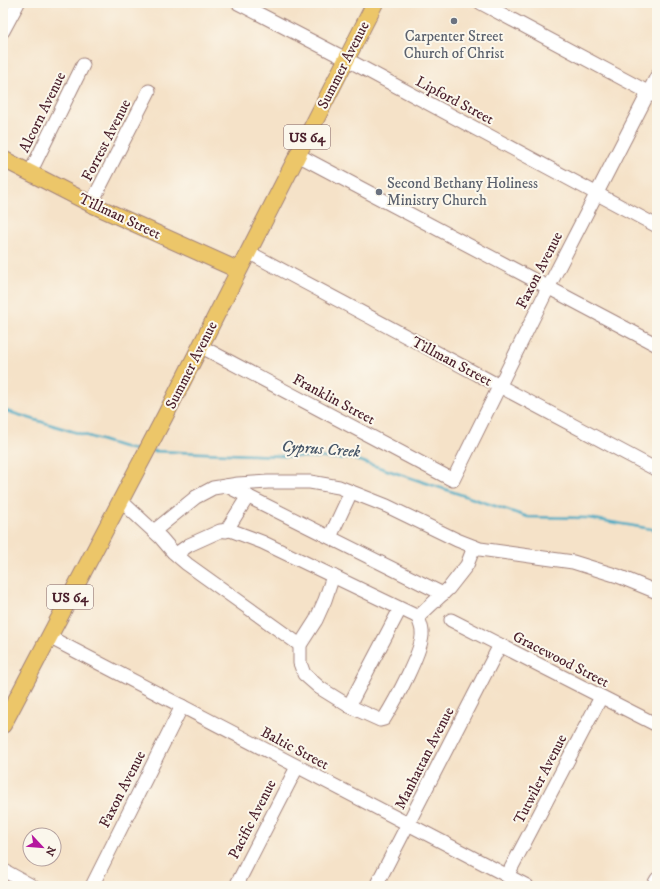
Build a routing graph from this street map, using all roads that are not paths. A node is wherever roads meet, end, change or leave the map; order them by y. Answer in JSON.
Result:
{"nodes":[{"id":1,"x":18,"y":3,"type":"edge"},
{"id":2,"x":238,"y":3,"type":"edge"},
{"id":3,"x":375,"y":3,"type":"edge"},
{"id":4,"x":481,"y":3,"type":"edge"},
{"id":5,"x":3,"y":31,"type":"edge"},
{"id":6,"x":346,"y":59,"type":"junction"},
{"id":7,"x":83,"y":66,"type":"dead end"},
{"id":8,"x":657,"y":76,"type":"edge"},
{"id":9,"x":149,"y":91,"type":"dead end"},
{"id":10,"x":653,"y":95,"type":"edge"},
{"id":11,"x":298,"y":155,"type":"junction"},
{"id":12,"x":3,"y":159,"type":"edge"},
{"id":13,"x":30,"y":173,"type":"junction"},
{"id":14,"x":596,"y":193,"type":"junction"},
{"id":15,"x":91,"y":204,"type":"junction"},
{"id":16,"x":657,"y":226,"type":"edge"},
{"id":17,"x":248,"y":252,"type":"junction"},
{"id":18,"x":238,"y":270,"type":"junction"},
{"id":19,"x":548,"y":288,"type":"junction"},
{"id":20,"x":657,"y":345,"type":"edge"},
{"id":21,"x":200,"y":346,"type":"junction"},
{"id":22,"x":499,"y":386,"type":"junction"},
{"id":23,"x":657,"y":470,"type":"edge"},
{"id":24,"x":453,"y":480,"type":"joint"},
{"id":25,"x":227,"y":486,"type":"junction"},
{"id":26,"x":351,"y":492,"type":"junction"},
{"id":27,"x":248,"y":496,"type":"junction"},
{"id":28,"x":120,"y":500,"type":"junction"},
{"id":29,"x":154,"y":531,"type":"junction"},
{"id":30,"x":226,"y":531,"type":"junction"},
{"id":31,"x":330,"y":538,"type":"junction"},
{"id":32,"x":474,"y":546,"type":"junction"},
{"id":33,"x":176,"y":554,"type":"junction"},
{"id":34,"x":333,"y":576,"type":"junction"},
{"id":35,"x":657,"y":592,"type":"edge"},
{"id":36,"x":443,"y":594,"type":"junction"},
{"id":37,"x":400,"y":609,"type":"junction"},
{"id":38,"x":418,"y":617,"type":"junction"},
{"id":39,"x":451,"y":620,"type":"dead end"},
{"id":40,"x":49,"y":637,"type":"junction"},
{"id":41,"x":300,"y":645,"type":"junction"},
{"id":42,"x":500,"y":646,"type":"junction"},
{"id":43,"x":600,"y":697,"type":"junction"},
{"id":44,"x":182,"y":706,"type":"junction"},
{"id":45,"x":349,"y":706,"type":"junction"},
{"id":46,"x":3,"y":725,"type":"edge"},
{"id":47,"x":657,"y":725,"type":"edge"},
{"id":48,"x":297,"y":767,"type":"junction"},
{"id":49,"x":407,"y":824,"type":"junction"},
{"id":50,"x":3,"y":870,"type":"edge"},
{"id":51,"x":507,"y":876,"type":"junction"},
{"id":52,"x":657,"y":879,"type":"edge"},
{"id":53,"x":32,"y":886,"type":"edge"},
{"id":54,"x":92,"y":886,"type":"edge"},
{"id":55,"x":236,"y":886,"type":"edge"},
{"id":56,"x":376,"y":886,"type":"edge"},
{"id":57,"x":527,"y":886,"type":"edge"},
{"id":58,"x":653,"y":886,"type":"edge"}],
"edges":[{"from":1,"to":5,"type":"street"},
{"from":2,"to":6,"type":"street","name":"Lipford Street"},
{"from":3,"to":6,"type":"main road","name":"Summer Avenue","number":"US 64"},
{"from":4,"to":10,"type":"street"},
{"from":6,"to":11,"type":"main road","name":"Summer Avenue","number":"US 64"},
{"from":6,"to":14,"type":"street","name":"Lipford Street"},
{"from":7,"to":13,"type":"street","name":"Alcorn Avenue"},
{"from":8,"to":10,"type":"street","name":"Faxon Avenue"},
{"from":9,"to":15,"type":"street","name":"Forrest Avenue"},
{"from":10,"to":14,"type":"street","name":"Faxon Avenue"},
{"from":11,"to":17,"type":"main road","name":"Summer Avenue","number":"US 64"},
{"from":11,"to":19,"type":"street"},
{"from":12,"to":13,"type":"main road","name":"Tillman Street"},
{"from":13,"to":15,"type":"main road","name":"Tillman Street"},
{"from":14,"to":16,"type":"street","name":"Lipford Street"},
{"from":14,"to":19,"type":"street","name":"Faxon Avenue"},
{"from":15,"to":18,"type":"main road","name":"Tillman Street"},
{"from":17,"to":18,"type":"main road","name":"Summer Avenue","number":"US 64"},
{"from":17,"to":22,"type":"street","name":"Tillman Street"},
{"from":18,"to":21,"type":"main road","name":"Summer Avenue","number":"US 64"},
{"from":19,"to":20,"type":"street"},
{"from":19,"to":22,"type":"street","name":"Faxon Avenue"},
{"from":21,"to":24,"type":"street","name":"Franklin Street"},
{"from":21,"to":28,"type":"main road","name":"Summer Avenue","number":"US 64"},
{"from":22,"to":23,"type":"street","name":"Tillman Street"},
{"from":22,"to":24,"type":"street","name":"Faxon Avenue"},
{"from":25,"to":26,"type":"street"},
{"from":25,"to":27,"type":"street"},
{"from":25,"to":29,"type":"street"},
{"from":26,"to":31,"type":"street"},
{"from":26,"to":32,"type":"street"},
{"from":27,"to":30,"type":"street"},
{"from":27,"to":31,"type":"street"},
{"from":28,"to":29,"type":"street"},
{"from":28,"to":40,"type":"main road","name":"Summer Avenue","number":"US 64"},
{"from":29,"to":33,"type":"street"},
{"from":30,"to":33,"type":"street"},
{"from":30,"to":34,"type":"street"},
{"from":31,"to":36,"type":"street"},
{"from":32,"to":35,"type":"street"},
{"from":32,"to":36,"type":"street"},
{"from":33,"to":41,"type":"street"},
{"from":34,"to":37,"type":"street"},
{"from":34,"to":41,"type":"street"},
{"from":36,"to":38,"type":"street"},
{"from":37,"to":38,"type":"street"},
{"from":37,"to":45,"type":"street"},
{"from":38,"to":45,"type":"street"},
{"from":39,"to":42,"type":"street","name":"Gracewood Street"},
{"from":40,"to":44,"type":"street","name":"Baltic Street"},
{"from":40,"to":46,"type":"main road","name":"Summer Avenue","number":"US 64"},
{"from":41,"to":45,"type":"street"},
{"from":42,"to":43,"type":"street","name":"Gracewood Street"},
{"from":42,"to":49,"type":"street","name":"Manhattan Avenue"},
{"from":43,"to":47,"type":"street","name":"Gracewood Street"},
{"from":43,"to":51,"type":"street","name":"Tutwiler Avenue"},
{"from":44,"to":48,"type":"street","name":"Baltic Street"},
{"from":44,"to":54,"type":"street","name":"Faxon Avenue"},
{"from":48,"to":49,"type":"street","name":"Baltic Street"},
{"from":48,"to":55,"type":"street","name":"Pacific Avenue"},
{"from":49,"to":51,"type":"street","name":"Baltic Street"},
{"from":49,"to":56,"type":"street","name":"Manhattan Avenue"},
{"from":50,"to":53,"type":"street"},
{"from":51,"to":57,"type":"street","name":"Baltic Street"},
{"from":52,"to":58,"type":"street"}]}
